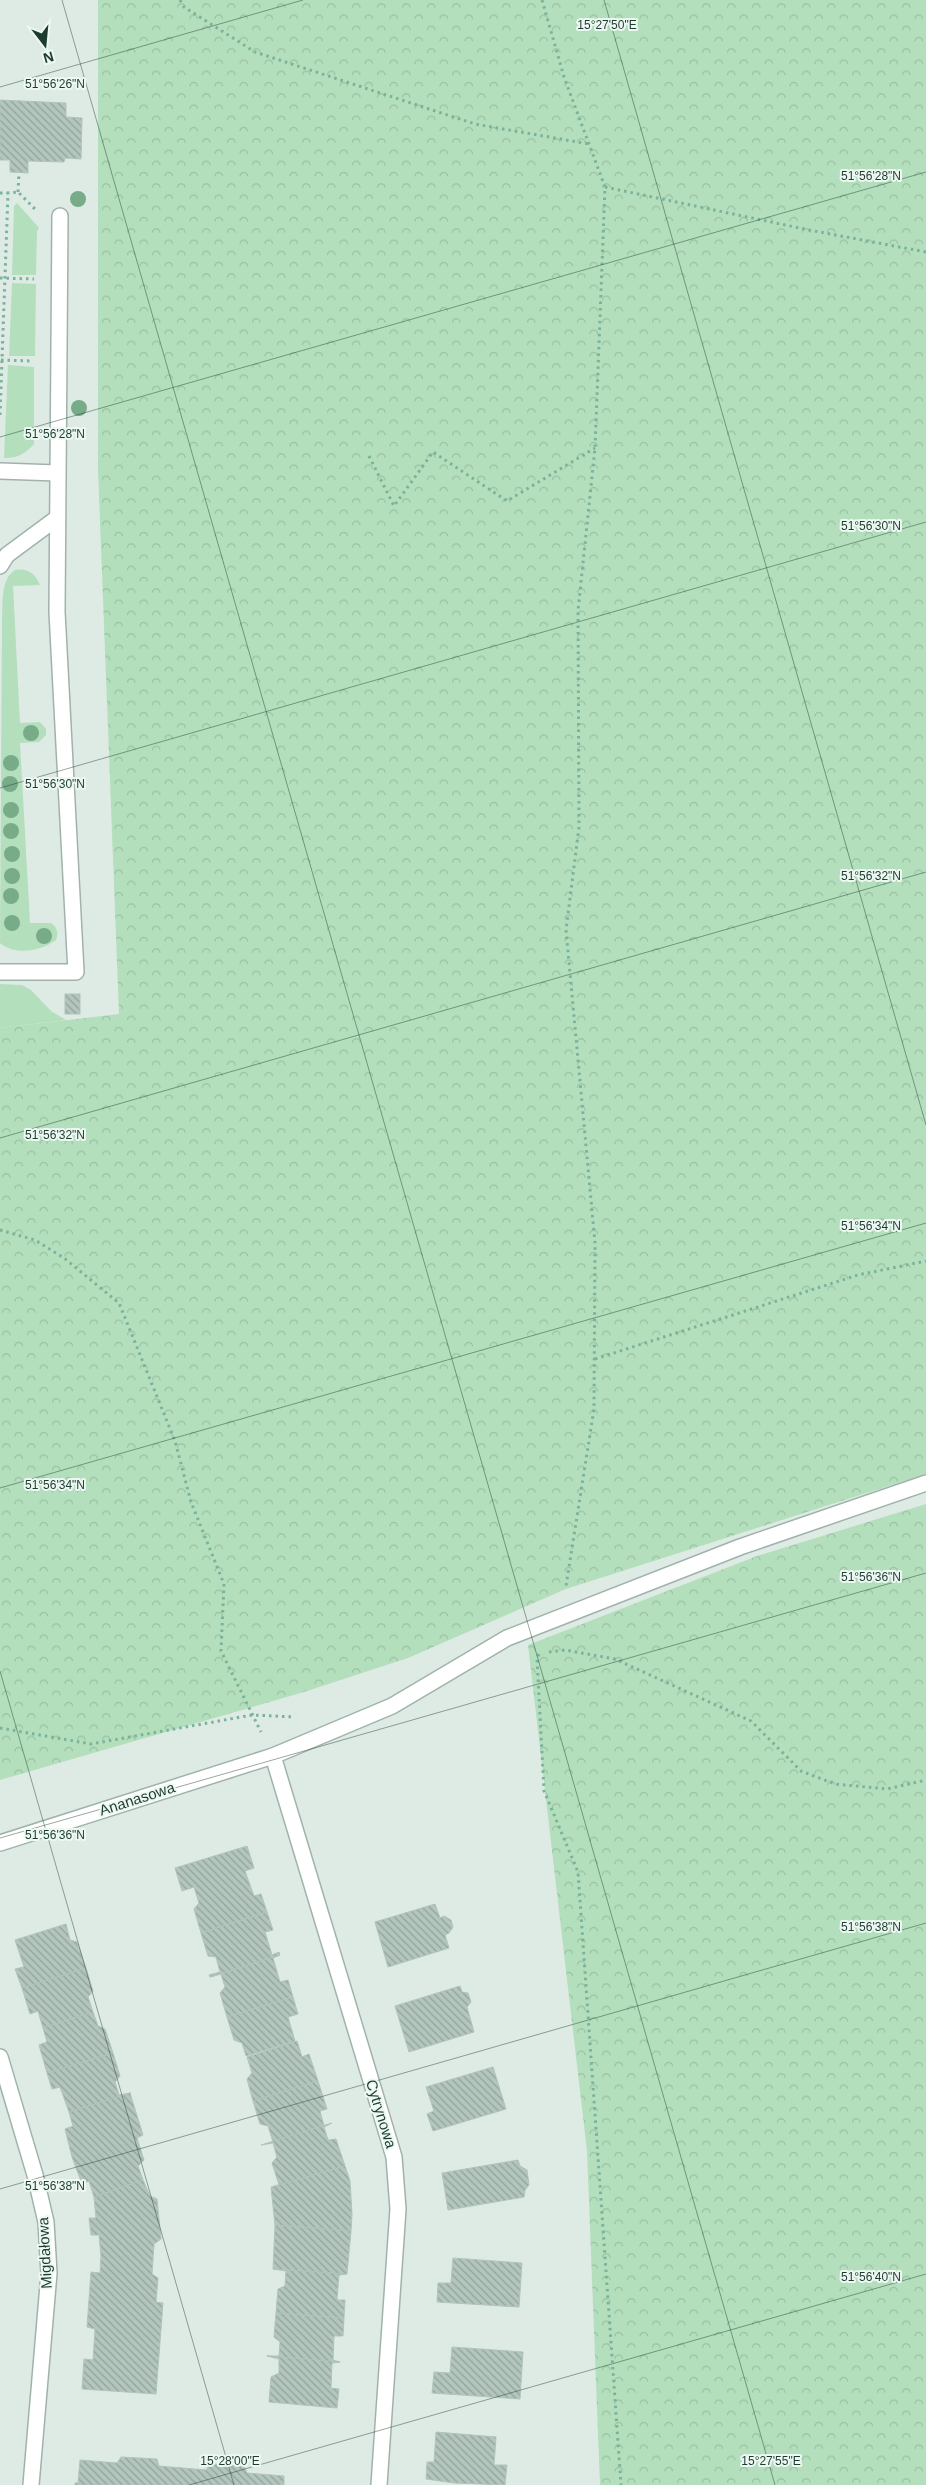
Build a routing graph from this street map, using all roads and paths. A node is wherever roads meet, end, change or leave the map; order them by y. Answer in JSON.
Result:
{"nodes":[{"id":1,"x":180,"y":0,"type":"edge"},
{"id":2,"x":542,"y":0,"type":"edge"},
{"id":3,"x":589,"y":144,"type":"junction"},
{"id":4,"x":18,"y":173,"type":"dead end"},
{"id":5,"x":605,"y":187,"type":"junction"},
{"id":6,"x":18,"y":192,"type":"junction"},
{"id":7,"x":0,"y":193,"type":"edge"},
{"id":8,"x":8,"y":193,"type":"junction"},
{"id":9,"x":60,"y":216,"type":"dead end"},
{"id":10,"x":60,"y":233,"type":"junction"},
{"id":11,"x":926,"y":252,"type":"edge"},
{"id":12,"x":0,"y":278,"type":"edge"},
{"id":13,"x":5,"y":278,"type":"junction"},
{"id":14,"x":60,"y":280,"type":"junction"},
{"id":15,"x":1,"y":360,"type":"edge"},
{"id":16,"x":58,"y":362,"type":"junction"},
{"id":17,"x":0,"y":416,"type":"edge"},
{"id":18,"x":595,"y":448,"type":"junction"},
{"id":19,"x":369,"y":456,"type":"dead end"},
{"id":20,"x":0,"y":471,"type":"edge"},
{"id":21,"x":57,"y":472,"type":"junction"},
{"id":22,"x":57,"y":518,"type":"junction"},
{"id":23,"x":0,"y":566,"type":"edge"},
{"id":24,"x":0,"y":972,"type":"edge"},
{"id":25,"x":0,"y":1230,"type":"edge"},
{"id":26,"x":926,"y":1261,"type":"edge"},
{"id":27,"x":595,"y":1359,"type":"junction"},
{"id":28,"x":926,"y":1484,"type":"edge"},
{"id":29,"x":556,"y":1619,"type":"junction"},
{"id":30,"x":539,"y":1653,"type":"junction"},
{"id":31,"x":530,"y":1655,"type":"dead end"},
{"id":32,"x":252,"y":1715,"type":"junction"},
{"id":33,"x":301,"y":1717,"type":"dead end"},
{"id":34,"x":0,"y":1728,"type":"edge"},
{"id":35,"x":273,"y":1756,"type":"junction"},
{"id":36,"x":926,"y":1780,"type":"edge"},
{"id":37,"x":0,"y":1842,"type":"edge"},
{"id":38,"x":0,"y":2057,"type":"edge"},
{"id":39,"x":31,"y":2485,"type":"edge"},
{"id":40,"x":378,"y":2485,"type":"edge"},
{"id":41,"x":620,"y":2485,"type":"edge"}],
"edges":[{"from":1,"to":3,"type":"path"},
{"from":2,"to":3,"type":"path"},
{"from":3,"to":5,"type":"path"},
{"from":4,"to":6,"type":"path"},
{"from":5,"to":11,"type":"path"},
{"from":5,"to":18,"type":"path"},
{"from":6,"to":8,"type":"path"},
{"from":6,"to":10,"type":"path"},
{"from":7,"to":8,"type":"path"},
{"from":8,"to":13,"type":"path"},
{"from":9,"to":10,"type":"street"},
{"from":10,"to":14,"type":"street"},
{"from":12,"to":13,"type":"path"},
{"from":13,"to":14,"type":"path"},
{"from":13,"to":15,"type":"path"},
{"from":14,"to":16,"type":"street"},
{"from":15,"to":16,"type":"path"},
{"from":15,"to":17,"type":"path"},
{"from":16,"to":21,"type":"street"},
{"from":18,"to":19,"type":"path"},
{"from":18,"to":27,"type":"path"},
{"from":20,"to":21,"type":"street"},
{"from":21,"to":22,"type":"street"},
{"from":22,"to":23,"type":"street"},
{"from":22,"to":24,"type":"street"},
{"from":25,"to":32,"type":"path"},
{"from":26,"to":27,"type":"path"},
{"from":27,"to":29,"type":"path"},
{"from":28,"to":29,"type":"street","name":"Ananasowa"},
{"from":29,"to":35,"type":"street","name":"Ananasowa"},
{"from":30,"to":31,"type":"path"},
{"from":30,"to":36,"type":"path"},
{"from":30,"to":41,"type":"path"},
{"from":32,"to":33,"type":"path"},
{"from":32,"to":34,"type":"path"},
{"from":32,"to":35,"type":"path"},
{"from":35,"to":37,"type":"street","name":"Ananasowa"},
{"from":35,"to":40,"type":"street","name":"Cytrynowa"},
{"from":38,"to":39,"type":"street","name":"Migdałowa"}]}
